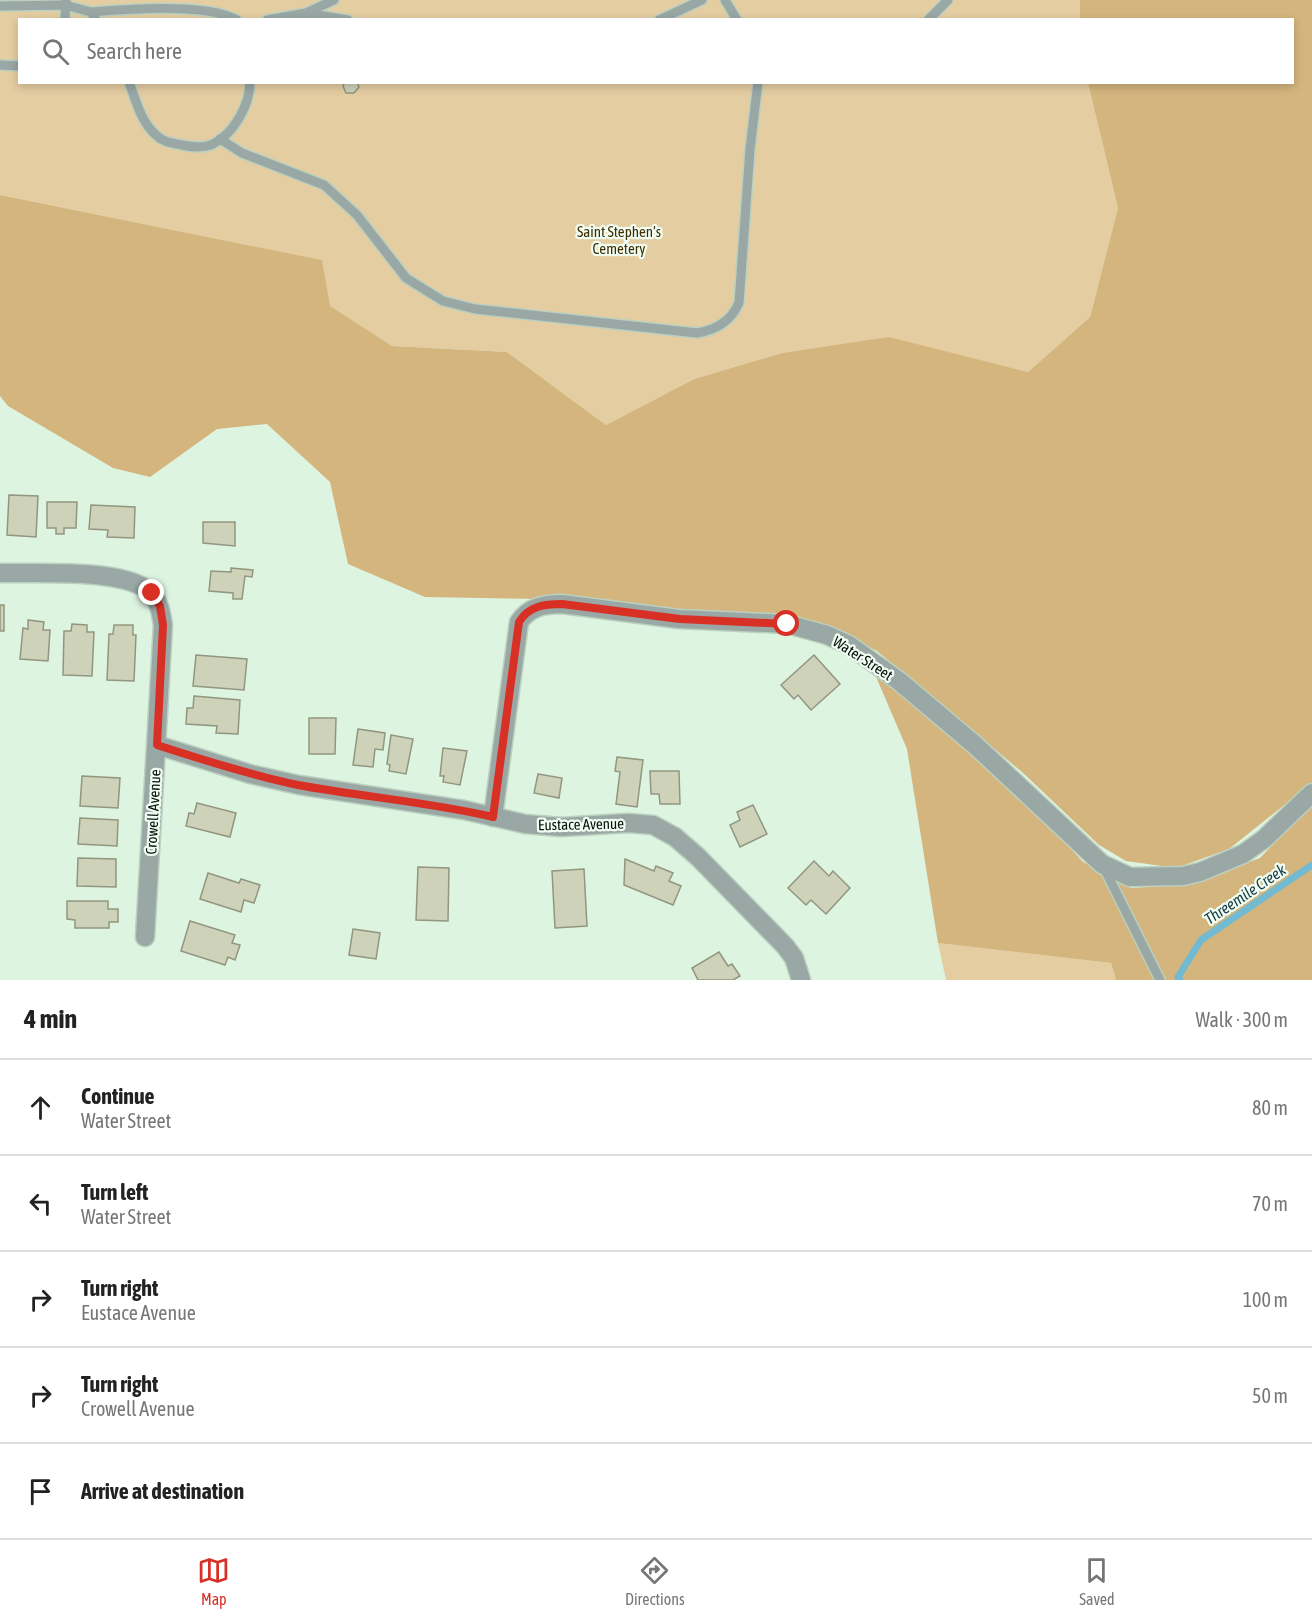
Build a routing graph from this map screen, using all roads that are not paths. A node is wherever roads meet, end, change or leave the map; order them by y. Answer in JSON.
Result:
{"nodes":[{"id":1,"x":334,"y":0,"type":"edge"},
{"id":2,"x":702,"y":0,"type":"edge"},
{"id":3,"x":725,"y":0,"type":"edge"},
{"id":4,"x":948,"y":0,"type":"edge"},
{"id":5,"x":66,"y":3,"type":"edge"},
{"id":6,"x":0,"y":6,"type":"edge"},
{"id":7,"x":306,"y":14,"type":"junction"},
{"id":8,"x":94,"y":16,"type":"edge"},
{"id":9,"x":65,"y":18,"type":"edge"},
{"id":10,"x":231,"y":18,"type":"edge"},
{"id":11,"x":280,"y":18,"type":"edge"},
{"id":12,"x":334,"y":18,"type":"edge"},
{"id":13,"x":663,"y":18,"type":"edge"},
{"id":14,"x":736,"y":18,"type":"edge"},
{"id":15,"x":930,"y":18,"type":"edge"},
{"id":16,"x":0,"y":64,"type":"edge"},
{"id":17,"x":18,"y":66,"type":"edge"},
{"id":18,"x":130,"y":84,"type":"edge"},
{"id":19,"x":250,"y":84,"type":"edge"},
{"id":20,"x":758,"y":84,"type":"edge"},
{"id":21,"x":220,"y":138,"type":"junction"},
{"id":22,"x":0,"y":573,"type":"edge"},
{"id":23,"x":157,"y":745,"type":"junction"},
{"id":24,"x":1312,"y":793,"type":"edge"},
{"id":25,"x":493,"y":817,"type":"junction"},
{"id":26,"x":1102,"y":864,"type":"junction"},
{"id":27,"x":145,"y":938,"type":"dead end"},
{"id":28,"x":801,"y":980,"type":"edge"},
{"id":29,"x":1160,"y":980,"type":"edge"}],
"edges":[{"from":1,"to":7,"type":"lane"},
{"from":2,"to":13,"type":"lane"},
{"from":3,"to":14,"type":"lane"},
{"from":4,"to":15,"type":"lane"},
{"from":5,"to":6,"type":"lane"},
{"from":5,"to":8,"type":"lane"},
{"from":5,"to":9,"type":"lane"},
{"from":7,"to":11,"type":"lane"},
{"from":7,"to":12,"type":"lane"},
{"from":8,"to":10,"type":"lane"},
{"from":16,"to":17,"type":"lane"},
{"from":18,"to":21,"type":"lane"},
{"from":19,"to":21,"type":"lane"},
{"from":20,"to":21,"type":"lane"},
{"from":22,"to":23,"type":"street","name":"Crowell Avenue"},
{"from":23,"to":25,"type":"street","name":"Eustace Avenue"},
{"from":23,"to":27,"type":"street","name":"Crowell Avenue"},
{"from":24,"to":26,"type":"street","name":"Water Street"},
{"from":25,"to":26,"type":"street","name":"Water Street"},
{"from":25,"to":28,"type":"street","name":"Eustace Avenue"},
{"from":26,"to":29,"type":"lane"}]}
